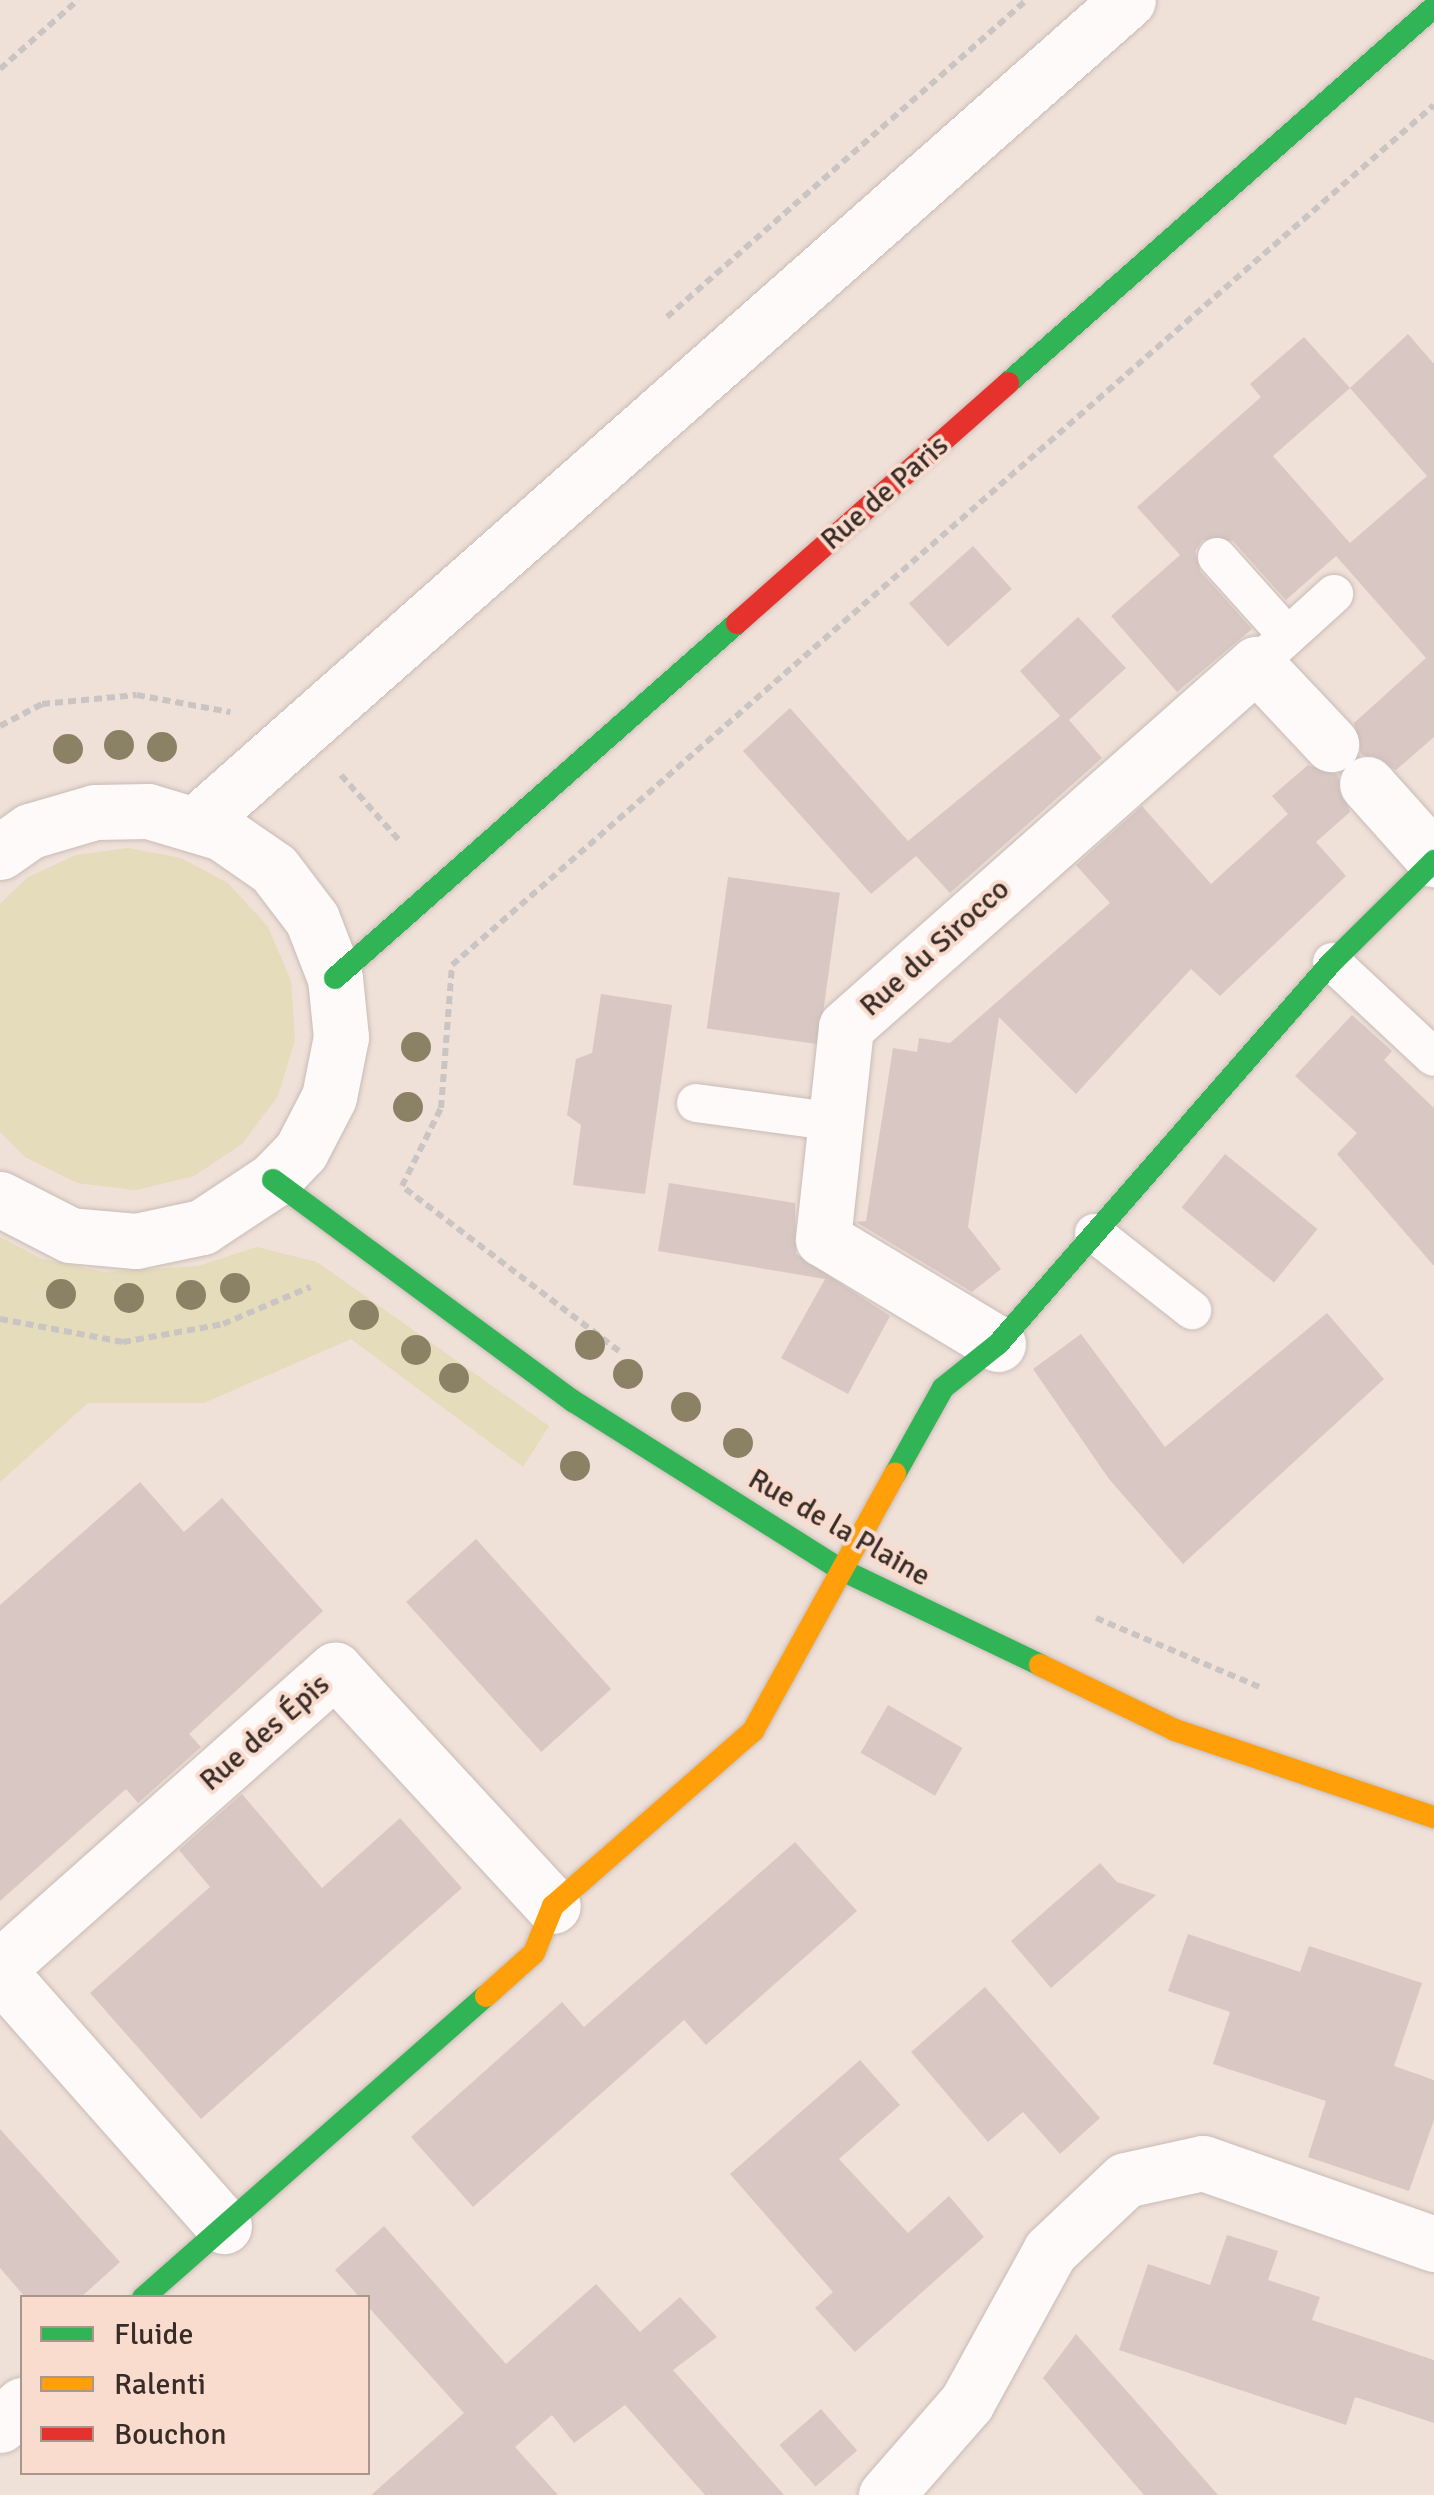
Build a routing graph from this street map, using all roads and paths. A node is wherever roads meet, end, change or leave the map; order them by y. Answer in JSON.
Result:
{"nodes":[{"id":1,"x":78,"y":0,"type":"edge"},
{"id":2,"x":1128,"y":0,"type":"edge"},
{"id":3,"x":1434,"y":7,"type":"edge"},
{"id":4,"x":0,"y":69,"type":"edge"},
{"id":5,"x":1217,"y":557,"type":"dead end"},
{"id":6,"x":1334,"y":594,"type":"dead end"},
{"id":7,"x":1272,"y":650,"type":"junction"},
{"id":8,"x":1330,"y":744,"type":"dead end"},
{"id":9,"x":1367,"y":784,"type":"dead end"},
{"id":10,"x":198,"y":822,"type":"junction"},
{"id":11,"x":0,"y":852,"type":"edge"},
{"id":12,"x":1434,"y":860,"type":"edge"},
{"id":13,"x":1332,"y":962,"type":"junction"},
{"id":14,"x":335,"y":978,"type":"junction"},
{"id":15,"x":1434,"y":1057,"type":"edge"},
{"id":16,"x":696,"y":1102,"type":"dead end"},
{"id":17,"x":836,"y":1122,"type":"junction"},
{"id":18,"x":274,"y":1180,"type":"junction"},
{"id":19,"x":0,"y":1199,"type":"edge"},
{"id":20,"x":1094,"y":1234,"type":"junction"},
{"id":21,"x":1192,"y":1310,"type":"dead end"},
{"id":22,"x":998,"y":1344,"type":"junction"},
{"id":23,"x":840,"y":1569,"type":"junction"},
{"id":24,"x":1434,"y":1817,"type":"edge"},
{"id":25,"x":553,"y":1906,"type":"junction"},
{"id":26,"x":0,"y":1970,"type":"edge"},
{"id":27,"x":224,"y":2226,"type":"junction"},
{"id":28,"x":1434,"y":2244,"type":"edge"},
{"id":29,"x":146,"y":2295,"type":"edge"},
{"id":30,"x":20,"y":2406,"type":"edge"},
{"id":31,"x":0,"y":2424,"type":"edge"},
{"id":32,"x":886,"y":2495,"type":"edge"}],
"edges":[{"from":1,"to":4,"type":"path"},
{"from":2,"to":10,"type":"street"},
{"from":3,"to":14,"type":"street","name":"Rue de Paris"},
{"from":5,"to":7,"type":"lane"},
{"from":6,"to":7,"type":"lane"},
{"from":7,"to":8,"type":"street"},
{"from":7,"to":17,"type":"street","name":"Rue du Sirocco"},
{"from":9,"to":12,"type":"street"},
{"from":10,"to":11,"type":"street"},
{"from":10,"to":14,"type":"street"},
{"from":12,"to":13,"type":"street"},
{"from":13,"to":15,"type":"lane"},
{"from":13,"to":20,"type":"street"},
{"from":14,"to":18,"type":"street"},
{"from":16,"to":17,"type":"lane"},
{"from":17,"to":22,"type":"street","name":"Rue du Sirocco"},
{"from":18,"to":19,"type":"street"},
{"from":18,"to":23,"type":"street","name":"Rue de la Plaine"},
{"from":20,"to":21,"type":"lane"},
{"from":20,"to":22,"type":"street"},
{"from":22,"to":23,"type":"street"},
{"from":23,"to":24,"type":"street","name":"Rue de la Plaine"},
{"from":23,"to":25,"type":"street"},
{"from":25,"to":26,"type":"street","name":"Rue des Épis"},
{"from":25,"to":27,"type":"street"},
{"from":26,"to":27,"type":"street","name":"Rue des Épis"},
{"from":27,"to":29,"type":"street"},
{"from":28,"to":32,"type":"street"},
{"from":30,"to":31,"type":"street"}]}
